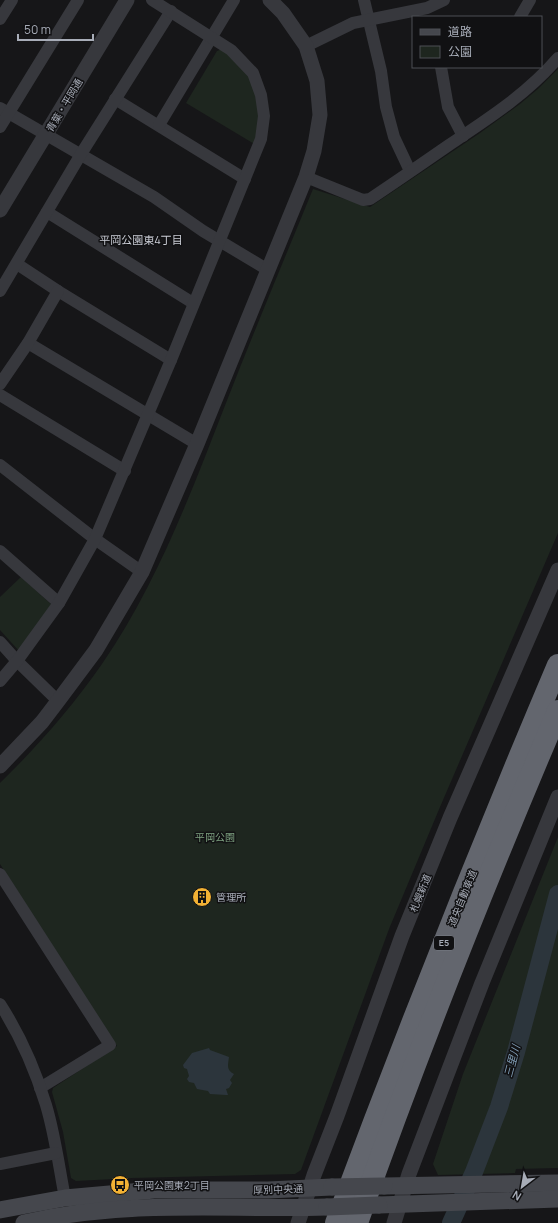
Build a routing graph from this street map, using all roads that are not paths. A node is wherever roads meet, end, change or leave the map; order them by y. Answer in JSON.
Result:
{"nodes":[{"id":1,"x":12,"y":0,"type":"edge"},
{"id":2,"x":78,"y":0,"type":"edge"},
{"id":3,"x":128,"y":0,"type":"edge"},
{"id":4,"x":152,"y":0,"type":"edge"},
{"id":5,"x":234,"y":0,"type":"edge"},
{"id":6,"x":270,"y":0,"type":"edge"},
{"id":7,"x":364,"y":0,"type":"edge"},
{"id":8,"x":444,"y":0,"type":"edge"},
{"id":9,"x":530,"y":0,"type":"edge"},
{"id":10,"x":427,"y":8,"type":"edge"},
{"id":11,"x":171,"y":11,"type":"junction"},
{"id":12,"x":521,"y":16,"type":"edge"},
{"id":13,"x":368,"y":19,"type":"junction"},
{"id":14,"x":0,"y":20,"type":"edge"},
{"id":15,"x":212,"y":37,"type":"junction"},
{"id":16,"x":306,"y":46,"type":"junction"},
{"id":17,"x":558,"y":58,"type":"edge"},
{"id":18,"x":445,"y":68,"type":"edge"},
{"id":19,"x":115,"y":99,"type":"junction"},
{"id":20,"x":4,"y":111,"type":"edge"},
{"id":21,"x":158,"y":125,"type":"junction"},
{"id":22,"x":0,"y":127,"type":"edge"},
{"id":23,"x":46,"y":135,"type":"junction"},
{"id":24,"x":463,"y":136,"type":"junction"},
{"id":25,"x":81,"y":154,"type":"junction"},
{"id":26,"x":410,"y":171,"type":"junction"},
{"id":27,"x":306,"y":177,"type":"junction"},
{"id":28,"x":245,"y":179,"type":"junction"},
{"id":29,"x":0,"y":210,"type":"edge"},
{"id":30,"x":47,"y":212,"type":"junction"},
{"id":31,"x":219,"y":240,"type":"junction"},
{"id":32,"x":16,"y":264,"type":"junction"},
{"id":33,"x":268,"y":270,"type":"junction"},
{"id":34,"x":0,"y":290,"type":"edge"},
{"id":35,"x":58,"y":291,"type":"junction"},
{"id":36,"x":194,"y":303,"type":"junction"},
{"id":37,"x":28,"y":343,"type":"junction"},
{"id":38,"x":171,"y":360,"type":"junction"},
{"id":39,"x":0,"y":384,"type":"edge"},
{"id":40,"x":0,"y":395,"type":"edge"},
{"id":41,"x":148,"y":415,"type":"junction"},
{"id":42,"x":197,"y":444,"type":"junction"},
{"id":43,"x":0,"y":466,"type":"edge"},
{"id":44,"x":125,"y":471,"type":"junction"},
{"id":45,"x":95,"y":539,"type":"junction"},
{"id":46,"x":0,"y":551,"type":"edge"},
{"id":47,"x":558,"y":570,"type":"edge"},
{"id":48,"x":142,"y":572,"type":"junction"},
{"id":49,"x":59,"y":603,"type":"junction"},
{"id":50,"x":0,"y":642,"type":"edge"},
{"id":51,"x":17,"y":661,"type":"junction"},
{"id":52,"x":558,"y":665,"type":"edge"},
{"id":53,"x":0,"y":681,"type":"edge"},
{"id":54,"x":58,"y":701,"type":"junction"},
{"id":55,"x":558,"y":711,"type":"edge"},
{"id":56,"x":0,"y":766,"type":"edge"},
{"id":57,"x":558,"y":797,"type":"edge"},
{"id":58,"x":0,"y":874,"type":"edge"},
{"id":59,"x":0,"y":1004,"type":"edge"},
{"id":60,"x":40,"y":1088,"type":"junction"},
{"id":61,"x":56,"y":1153,"type":"junction"},
{"id":62,"x":0,"y":1164,"type":"edge"},
{"id":63,"x":558,"y":1183,"type":"edge"},
{"id":64,"x":406,"y":1185,"type":"junction"},
{"id":65,"x":310,"y":1188,"type":"junction"},
{"id":66,"x":558,"y":1199,"type":"edge"},
{"id":67,"x":399,"y":1204,"type":"junction"},
{"id":68,"x":0,"y":1210,"type":"edge"},
{"id":69,"x":66,"y":1212,"type":"edge"},
{"id":70,"x":301,"y":1215,"type":"edge"},
{"id":71,"x":332,"y":1215,"type":"edge"},
{"id":72,"x":24,"y":1223,"type":"edge"},
{"id":73,"x":357,"y":1223,"type":"edge"},
{"id":74,"x":394,"y":1223,"type":"edge"}],
"edges":[{"from":1,"to":14,"type":"street"},
{"from":2,"to":20,"type":"street"},
{"from":3,"to":23,"type":"street","name":"青葉・平岡通"},
{"from":4,"to":11,"type":"street"},
{"from":5,"to":15,"type":"street"},
{"from":6,"to":16,"type":"street"},
{"from":7,"to":13,"type":"street"},
{"from":8,"to":10,"type":"street"},
{"from":9,"to":12,"type":"street"},
{"from":10,"to":13,"type":"street"},
{"from":11,"to":15,"type":"street"},
{"from":11,"to":19,"type":"street"},
{"from":13,"to":16,"type":"street"},
{"from":13,"to":26,"type":"street"},
{"from":15,"to":21,"type":"street"},
{"from":15,"to":28,"type":"street"},
{"from":16,"to":27,"type":"street"},
{"from":17,"to":24,"type":"street"},
{"from":18,"to":24,"type":"street"},
{"from":19,"to":21,"type":"street"},
{"from":19,"to":25,"type":"street"},
{"from":20,"to":22,"type":"street"},
{"from":20,"to":23,"type":"street"},
{"from":21,"to":28,"type":"street"},
{"from":23,"to":25,"type":"street"},
{"from":23,"to":29,"type":"street","name":"青葉・平岡通"},
{"from":24,"to":26,"type":"street"},
{"from":25,"to":30,"type":"street"},
{"from":25,"to":31,"type":"street"},
{"from":26,"to":27,"type":"street"},
{"from":27,"to":33,"type":"street"},
{"from":28,"to":31,"type":"street"},
{"from":30,"to":32,"type":"street"},
{"from":30,"to":36,"type":"street"},
{"from":31,"to":33,"type":"street"},
{"from":31,"to":36,"type":"street"},
{"from":32,"to":34,"type":"street"},
{"from":32,"to":35,"type":"street"},
{"from":33,"to":42,"type":"street"},
{"from":35,"to":37,"type":"street"},
{"from":35,"to":38,"type":"street"},
{"from":36,"to":38,"type":"street"},
{"from":37,"to":39,"type":"street"},
{"from":37,"to":41,"type":"street"},
{"from":38,"to":41,"type":"street"},
{"from":40,"to":44,"type":"street"},
{"from":41,"to":42,"type":"street"},
{"from":41,"to":44,"type":"street"},
{"from":42,"to":48,"type":"street"},
{"from":43,"to":45,"type":"street"},
{"from":44,"to":45,"type":"street"},
{"from":45,"to":48,"type":"street"},
{"from":45,"to":49,"type":"street"},
{"from":46,"to":49,"type":"street"},
{"from":47,"to":65,"type":"street","name":"札幌新道"},
{"from":48,"to":54,"type":"street"},
{"from":49,"to":51,"type":"street"},
{"from":50,"to":51,"type":"street"},
{"from":51,"to":53,"type":"street"},
{"from":51,"to":54,"type":"street"},
{"from":52,"to":71,"type":"highway","name":"道央自動車道","number":"E5"},
{"from":54,"to":56,"type":"street"},
{"from":55,"to":73,"type":"highway","name":"道央自動車道","number":"E5"},
{"from":57,"to":64,"type":"street"},
{"from":58,"to":60,"type":"street"},
{"from":59,"to":60,"type":"street"},
{"from":60,"to":61,"type":"street"},
{"from":61,"to":62,"type":"street"},
{"from":61,"to":69,"type":"street"},
{"from":63,"to":64,"type":"main road","name":"厚別中央通"},
{"from":64,"to":65,"type":"main road","name":"厚別中央通","bridge":true},
{"from":64,"to":67,"type":"street"},
{"from":65,"to":69,"type":"main road","name":"厚別中央通"},
{"from":65,"to":70,"type":"street","name":"札幌新道"},
{"from":66,"to":67,"type":"main road","name":"厚別中央通"},
{"from":67,"to":71,"type":"main road","name":"厚別中央通","bridge":true},
{"from":67,"to":74,"type":"street"},
{"from":68,"to":69,"type":"main road","name":"厚別中央通"},
{"from":69,"to":70,"type":"main road","name":"厚別中央通"},
{"from":69,"to":72,"type":"main road","name":"厚別中央通"},
{"from":70,"to":71,"type":"main road","name":"厚別中央通"}]}
